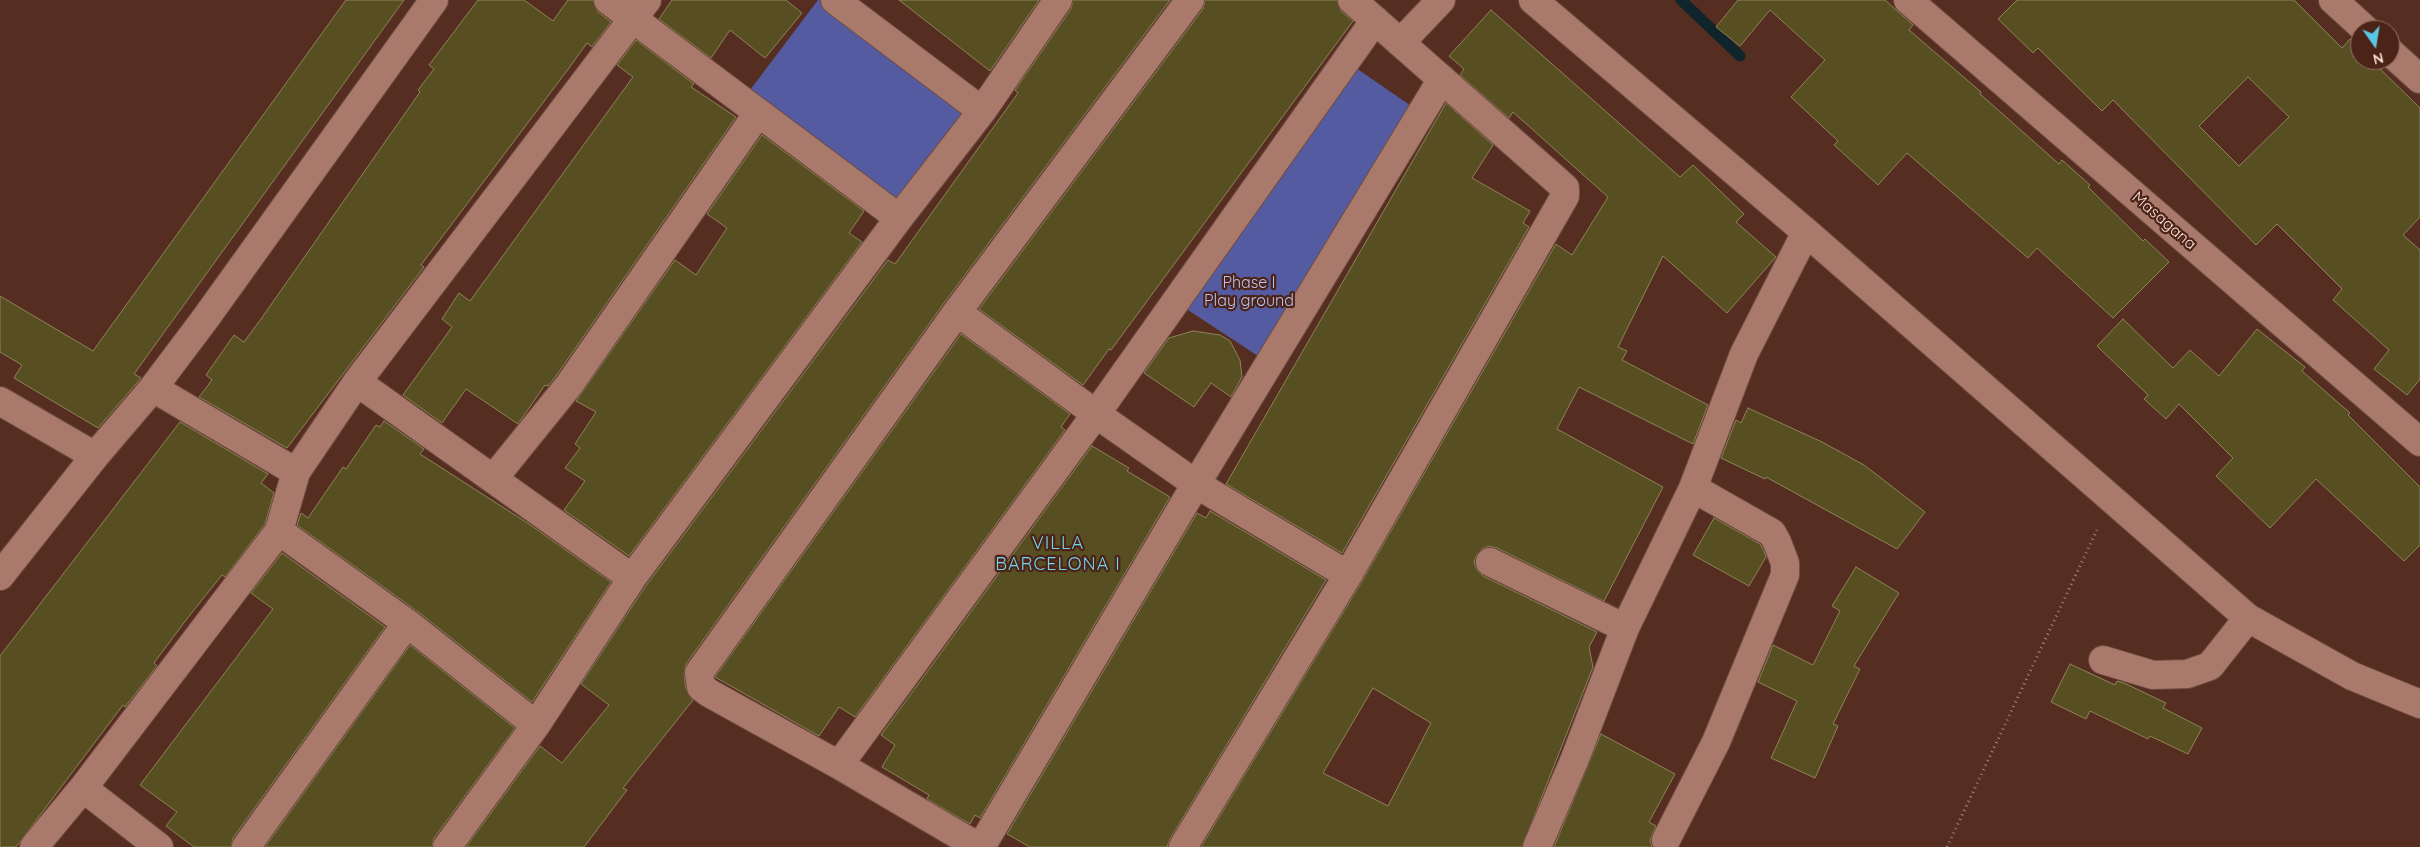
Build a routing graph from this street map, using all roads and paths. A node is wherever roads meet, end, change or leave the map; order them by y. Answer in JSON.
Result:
{"nodes":[{"id":1,"x":434,"y":0,"type":"edge"},
{"id":2,"x":608,"y":0,"type":"edge"},
{"id":3,"x":1058,"y":0,"type":"edge"},
{"id":4,"x":1190,"y":0,"type":"edge"},
{"id":5,"x":1352,"y":0,"type":"edge"},
{"id":6,"x":1441,"y":0,"type":"edge"},
{"id":7,"x":1533,"y":0,"type":"edge"},
{"id":8,"x":1908,"y":0,"type":"edge"},
{"id":9,"x":2333,"y":0,"type":"edge"},
{"id":10,"x":844,"y":2,"type":"edge"},
{"id":11,"x":640,"y":9,"type":"edge"},
{"id":12,"x":1374,"y":20,"type":"junction"},
{"id":13,"x":2355,"y":20,"type":"edge"},
{"id":14,"x":1401,"y":42,"type":"junction"},
{"id":15,"x":2400,"y":61,"type":"edge"},
{"id":16,"x":1442,"y":79,"type":"junction"},
{"id":17,"x":2420,"y":79,"type":"edge"},
{"id":18,"x":982,"y":111,"type":"junction"},
{"id":19,"x":758,"y":113,"type":"junction"},
{"id":20,"x":898,"y":218,"type":"junction"},
{"id":21,"x":1806,"y":232,"type":"junction"},
{"id":22,"x":958,"y":312,"type":"junction"},
{"id":23,"x":357,"y":382,"type":"junction"},
{"id":24,"x":152,"y":388,"type":"junction"},
{"id":25,"x":0,"y":401,"type":"edge"},
{"id":26,"x":1096,"y":414,"type":"junction"},
{"id":27,"x":2420,"y":442,"type":"edge"},
{"id":28,"x":95,"y":456,"type":"junction"},
{"id":29,"x":296,"y":472,"type":"junction"},
{"id":30,"x":493,"y":479,"type":"junction"},
{"id":31,"x":1196,"y":484,"type":"junction"},
{"id":32,"x":1693,"y":488,"type":"junction"},
{"id":33,"x":2112,"y":498,"type":"junction"},
{"id":34,"x":280,"y":531,"type":"junction"},
{"id":35,"x":1490,"y":562,"type":"dead end"},
{"id":36,"x":1348,"y":575,"type":"junction"},
{"id":37,"x":0,"y":576,"type":"edge"},
{"id":38,"x":632,"y":578,"type":"junction"},
{"id":39,"x":2248,"y":618,"type":"junction"},
{"id":40,"x":407,"y":623,"type":"junction"},
{"id":41,"x":1625,"y":628,"type":"junction"},
{"id":42,"x":2103,"y":660,"type":"dead end"},
{"id":43,"x":2420,"y":704,"type":"edge"},
{"id":44,"x":536,"y":725,"type":"junction"},
{"id":45,"x":840,"y":765,"type":"junction"},
{"id":46,"x":83,"y":788,"type":"junction"},
{"id":47,"x":1666,"y":840,"type":"dead end"},
{"id":48,"x":34,"y":847,"type":"edge"},
{"id":49,"x":159,"y":847,"type":"edge"},
{"id":50,"x":246,"y":847,"type":"edge"},
{"id":51,"x":447,"y":847,"type":"edge"},
{"id":52,"x":980,"y":847,"type":"edge"},
{"id":53,"x":1183,"y":847,"type":"edge"},
{"id":54,"x":1537,"y":847,"type":"edge"},
{"id":55,"x":1947,"y":847,"type":"edge"}],
"edges":[{"from":1,"to":24,"type":"street"},
{"from":2,"to":11,"type":"street"},
{"from":3,"to":18,"type":"street"},
{"from":4,"to":22,"type":"street"},
{"from":5,"to":12,"type":"street"},
{"from":6,"to":14,"type":"street"},
{"from":7,"to":21,"type":"street"},
{"from":8,"to":27,"type":"street","name":"Masagana"},
{"from":9,"to":13,"type":"street"},
{"from":10,"to":18,"type":"street"},
{"from":11,"to":19,"type":"street"},
{"from":11,"to":23,"type":"street"},
{"from":12,"to":14,"type":"street"},
{"from":12,"to":26,"type":"street"},
{"from":14,"to":16,"type":"street"},
{"from":15,"to":17,"type":"street"},
{"from":16,"to":31,"type":"street"},
{"from":16,"to":36,"type":"street"},
{"from":18,"to":20,"type":"street"},
{"from":19,"to":20,"type":"street"},
{"from":19,"to":30,"type":"street"},
{"from":20,"to":38,"type":"street"},
{"from":21,"to":32,"type":"street"},
{"from":21,"to":33,"type":"street"},
{"from":22,"to":26,"type":"street"},
{"from":22,"to":45,"type":"street"},
{"from":23,"to":29,"type":"street"},
{"from":23,"to":30,"type":"street"},
{"from":24,"to":28,"type":"street"},
{"from":24,"to":29,"type":"street"},
{"from":25,"to":28,"type":"street"},
{"from":26,"to":31,"type":"street"},
{"from":26,"to":45,"type":"street"},
{"from":28,"to":37,"type":"street"},
{"from":29,"to":34,"type":"street"},
{"from":30,"to":38,"type":"street"},
{"from":31,"to":36,"type":"street"},
{"from":31,"to":52,"type":"street"},
{"from":32,"to":41,"type":"street"},
{"from":32,"to":47,"type":"street"},
{"from":33,"to":39,"type":"street"},
{"from":33,"to":55,"type":"path"},
{"from":34,"to":40,"type":"street"},
{"from":34,"to":46,"type":"street"},
{"from":35,"to":41,"type":"street"},
{"from":36,"to":53,"type":"street"},
{"from":38,"to":44,"type":"street"},
{"from":39,"to":42,"type":"street"},
{"from":39,"to":43,"type":"street"},
{"from":40,"to":44,"type":"street"},
{"from":40,"to":50,"type":"street"},
{"from":41,"to":54,"type":"street"},
{"from":44,"to":51,"type":"street"},
{"from":45,"to":52,"type":"street"},
{"from":46,"to":48,"type":"street"},
{"from":46,"to":49,"type":"street"}]}
